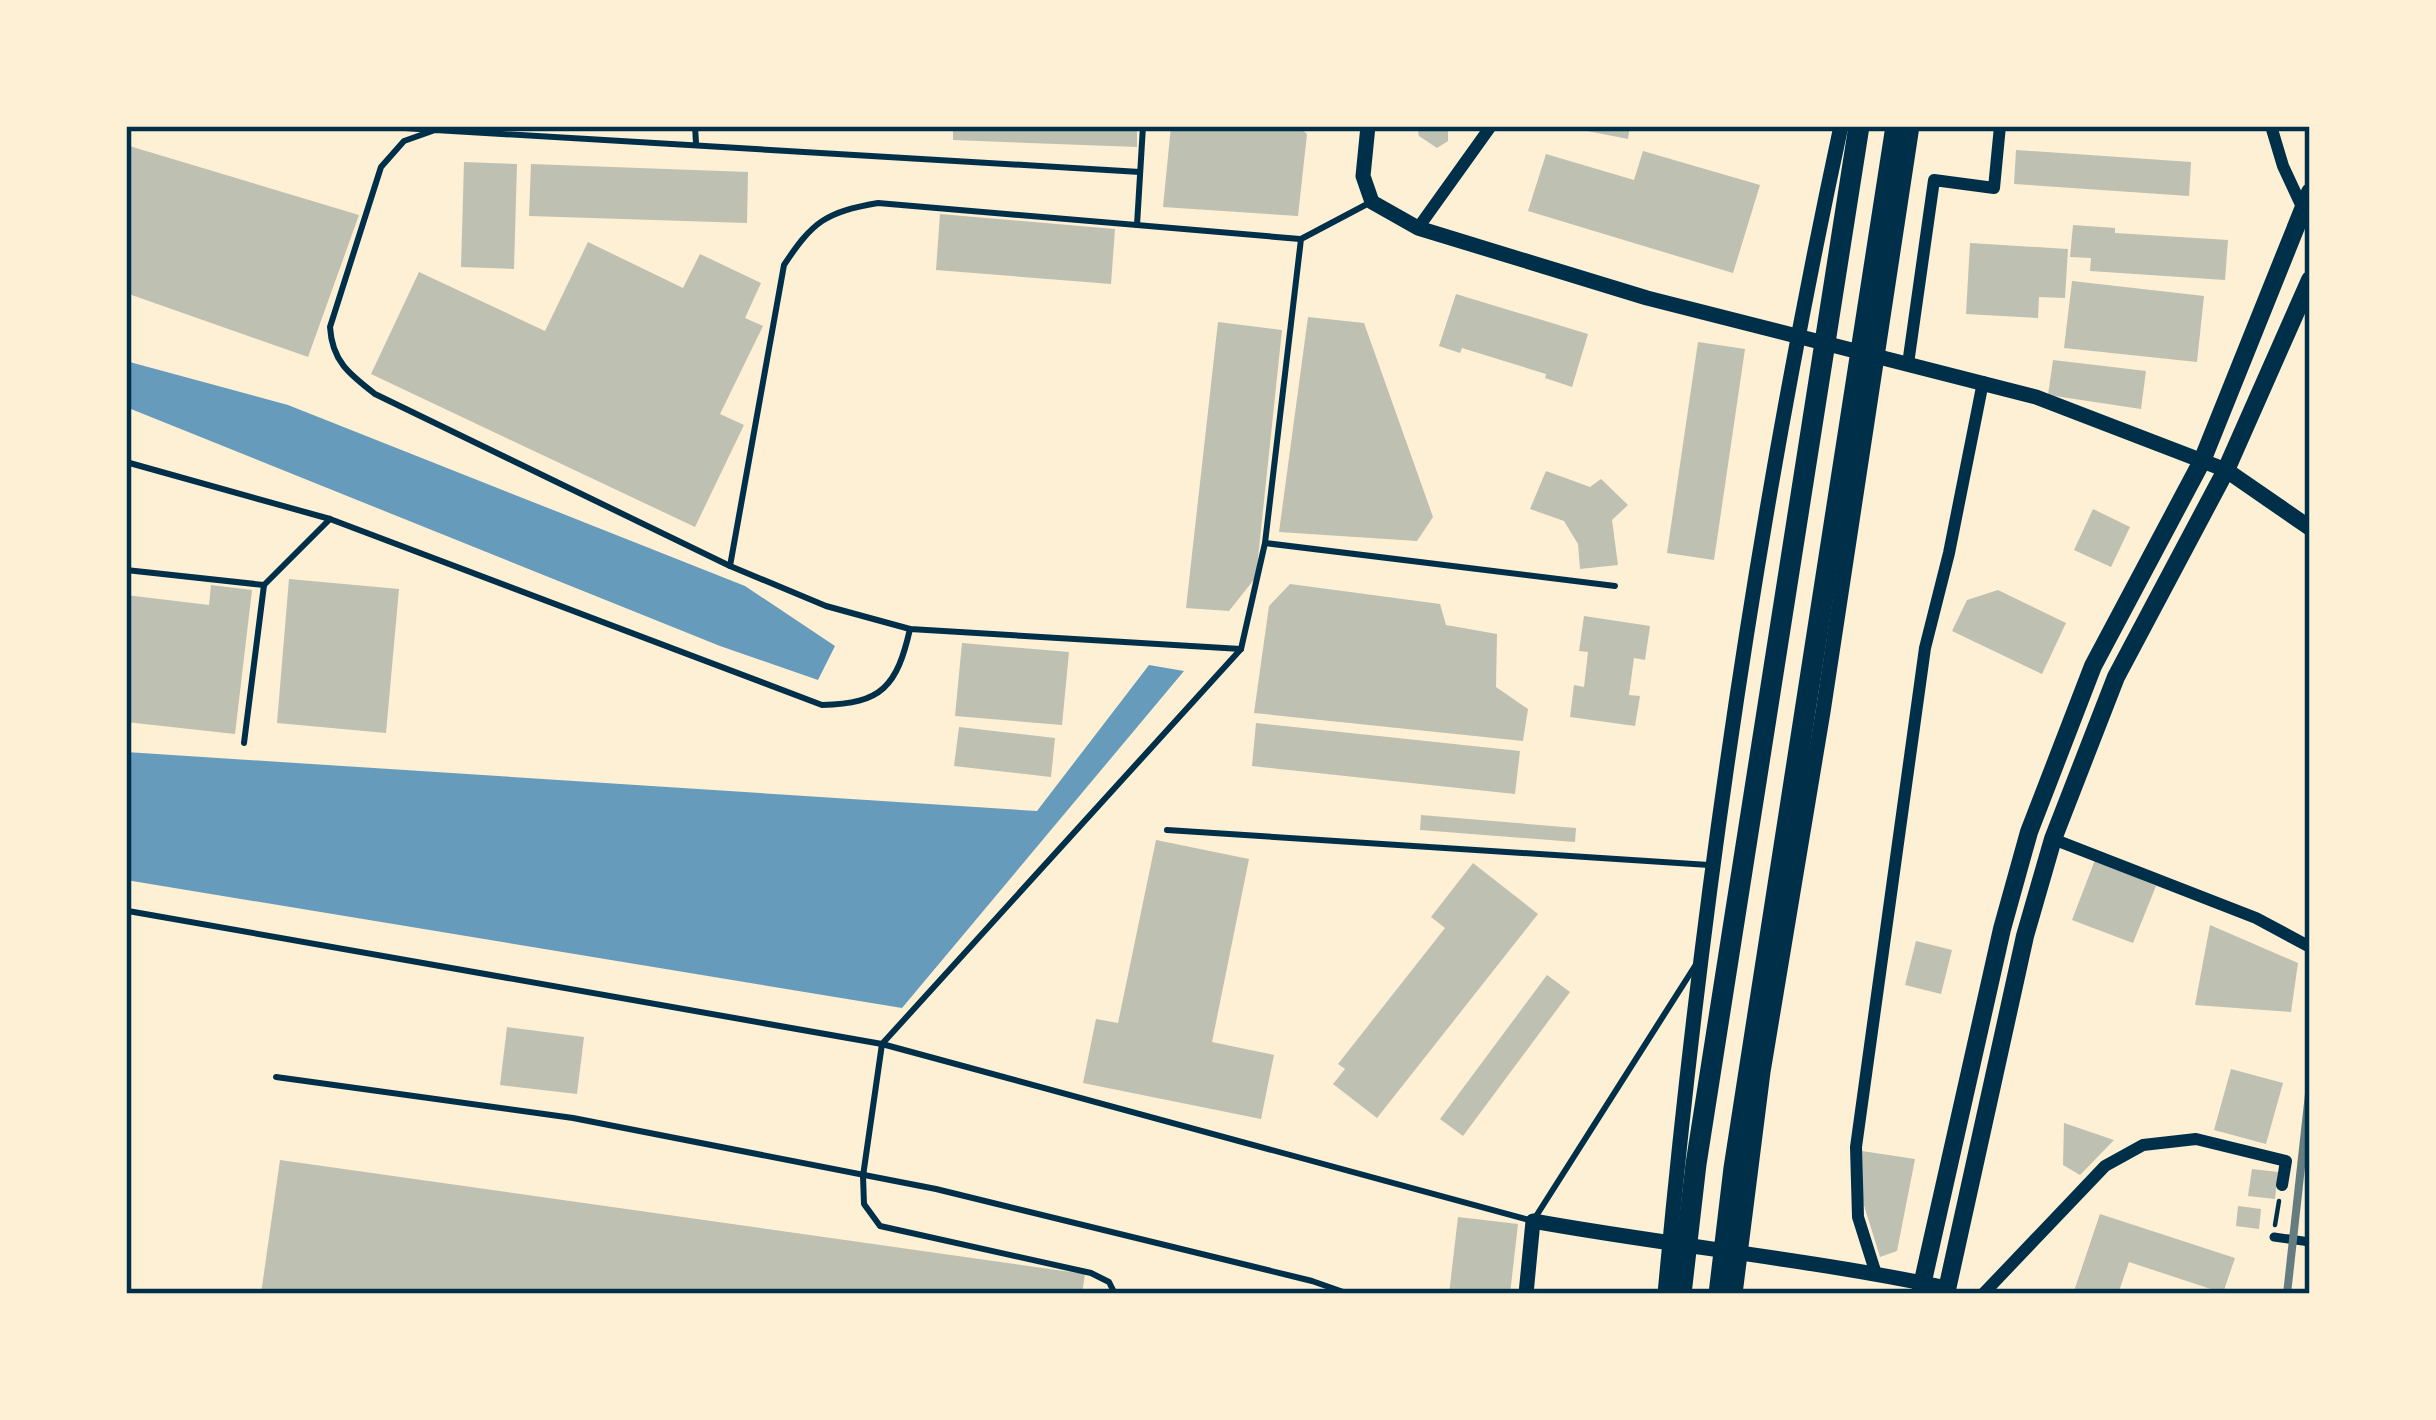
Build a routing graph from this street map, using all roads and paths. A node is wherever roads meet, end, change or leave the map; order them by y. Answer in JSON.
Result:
{"nodes":[{"id":1,"x":380,"y":126,"type":"edge"},
{"id":2,"x":695,"y":126,"type":"edge"},
{"id":3,"x":1143,"y":126,"type":"edge"},
{"id":4,"x":1368,"y":126,"type":"edge"},
{"id":5,"x":1491,"y":126,"type":"edge"},
{"id":6,"x":1841,"y":126,"type":"edge"},
{"id":7,"x":1859,"y":126,"type":"edge"},
{"id":8,"x":1896,"y":126,"type":"edge"},
{"id":9,"x":1912,"y":126,"type":"edge"},
{"id":10,"x":2000,"y":126,"type":"edge"},
{"id":11,"x":2271,"y":126,"type":"edge"},
{"id":12,"x":434,"y":130,"type":"junction"},
{"id":13,"x":696,"y":143,"type":"junction"},
{"id":14,"x":1140,"y":172,"type":"junction"},
{"id":15,"x":1372,"y":202,"type":"junction"},
{"id":16,"x":2308,"y":204,"type":"edge"},
{"id":17,"x":1137,"y":225,"type":"junction"},
{"id":18,"x":1418,"y":228,"type":"junction"},
{"id":19,"x":1301,"y":239,"type":"junction"},
{"id":20,"x":2310,"y":280,"type":"edge"},
{"id":21,"x":1795,"y":338,"type":"junction"},
{"id":22,"x":1876,"y":357,"type":"junction"},
{"id":23,"x":1908,"y":364,"type":"junction"},
{"id":24,"x":1983,"y":382,"type":"junction"},
{"id":25,"x":2202,"y":460,"type":"junction"},
{"id":26,"x":126,"y":463,"type":"edge"},
{"id":27,"x":2226,"y":470,"type":"junction"},
{"id":28,"x":330,"y":519,"type":"junction"},
{"id":29,"x":2310,"y":528,"type":"edge"},
{"id":30,"x":1265,"y":543,"type":"junction"},
{"id":31,"x":730,"y":566,"type":"junction"},
{"id":32,"x":126,"y":570,"type":"edge"},
{"id":33,"x":264,"y":585,"type":"junction"},
{"id":34,"x":1615,"y":586,"type":"dead end"},
{"id":35,"x":910,"y":629,"type":"junction"},
{"id":36,"x":1241,"y":649,"type":"junction"},
{"id":37,"x":244,"y":743,"type":"dead end"},
{"id":38,"x":1167,"y":830,"type":"dead end"},
{"id":39,"x":2053,"y":839,"type":"junction"},
{"id":40,"x":1713,"y":865,"type":"junction"},
{"id":41,"x":128,"y":911,"type":"edge"},
{"id":42,"x":2310,"y":947,"type":"edge"},
{"id":43,"x":1698,"y":961,"type":"junction"},
{"id":44,"x":882,"y":1044,"type":"junction"},
{"id":45,"x":276,"y":1077,"type":"dead end"},
{"id":46,"x":863,"y":1176,"type":"junction"},
{"id":47,"x":2282,"y":1185,"type":"joint"},
{"id":48,"x":1533,"y":1221,"type":"junction"},
{"id":49,"x":2274,"y":1237,"type":"joint"},
{"id":50,"x":2310,"y":1242,"type":"edge"},
{"id":51,"x":1669,"y":1246,"type":"junction"},
{"id":52,"x":1740,"y":1253,"type":"junction"},
{"id":53,"x":1876,"y":1274,"type":"junction"},
{"id":54,"x":1921,"y":1288,"type":"edge"},
{"id":55,"x":1946,"y":1291,"type":"edge"},
{"id":56,"x":1115,"y":1294,"type":"edge"},
{"id":57,"x":1349,"y":1294,"type":"edge"},
{"id":58,"x":1526,"y":1294,"type":"edge"},
{"id":59,"x":1665,"y":1294,"type":"edge"},
{"id":60,"x":1681,"y":1294,"type":"edge"},
{"id":61,"x":1719,"y":1294,"type":"edge"},
{"id":62,"x":1735,"y":1294,"type":"edge"},
{"id":63,"x":1983,"y":1294,"type":"edge"}],
"edges":[{"from":1,"to":12,"type":"lane"},
{"from":2,"to":13,"type":"lane"},
{"from":3,"to":14,"type":"lane"},
{"from":4,"to":15,"type":"street"},
{"from":5,"to":18,"type":"street"},
{"from":6,"to":21,"type":"street"},
{"from":7,"to":60,"type":"highway"},
{"from":8,"to":61,"type":"highway"},
{"from":9,"to":22,"type":"street"},
{"from":10,"to":23,"type":"street"},
{"from":11,"to":16,"type":"street"},
{"from":12,"to":13,"type":"lane"},
{"from":12,"to":31,"type":"lane"},
{"from":13,"to":14,"type":"lane"},
{"from":14,"to":17,"type":"lane"},
{"from":15,"to":18,"type":"street"},
{"from":15,"to":19,"type":"lane"},
{"from":16,"to":25,"type":"main road"},
{"from":17,"to":19,"type":"lane"},
{"from":17,"to":31,"type":"lane"},
{"from":18,"to":21,"type":"street"},
{"from":19,"to":30,"type":"lane"},
{"from":20,"to":27,"type":"main road"},
{"from":21,"to":22,"type":"street"},
{"from":21,"to":40,"type":"street"},
{"from":22,"to":23,"type":"street"},
{"from":22,"to":52,"type":"street"},
{"from":23,"to":24,"type":"street"},
{"from":24,"to":25,"type":"street"},
{"from":24,"to":53,"type":"street"},
{"from":25,"to":27,"type":"street"},
{"from":25,"to":54,"type":"main road"},
{"from":26,"to":28,"type":"lane"},
{"from":27,"to":29,"type":"main road"},
{"from":27,"to":39,"type":"main road"},
{"from":28,"to":33,"type":"lane"},
{"from":28,"to":35,"type":"lane"},
{"from":30,"to":34,"type":"lane"},
{"from":30,"to":36,"type":"lane"},
{"from":31,"to":35,"type":"lane"},
{"from":32,"to":33,"type":"lane"},
{"from":33,"to":37,"type":"lane"},
{"from":35,"to":36,"type":"lane"},
{"from":36,"to":44,"type":"lane"},
{"from":38,"to":40,"type":"lane"},
{"from":39,"to":42,"type":"street"},
{"from":39,"to":55,"type":"main road"},
{"from":40,"to":43,"type":"street"},
{"from":41,"to":44,"type":"lane"},
{"from":43,"to":48,"type":"lane"},
{"from":43,"to":51,"type":"street"},
{"from":44,"to":46,"type":"lane"},
{"from":44,"to":48,"type":"lane"},
{"from":45,"to":46,"type":"lane"},
{"from":46,"to":56,"type":"lane"},
{"from":46,"to":57,"type":"lane"},
{"from":47,"to":49,"type":"path"},
{"from":47,"to":63,"type":"street"},
{"from":48,"to":51,"type":"street"},
{"from":48,"to":58,"type":"street"},
{"from":49,"to":50,"type":"street"},
{"from":51,"to":52,"type":"street"},
{"from":51,"to":59,"type":"street"},
{"from":52,"to":53,"type":"street"},
{"from":52,"to":62,"type":"street"},
{"from":53,"to":54,"type":"street"},
{"from":54,"to":55,"type":"street"}]}
